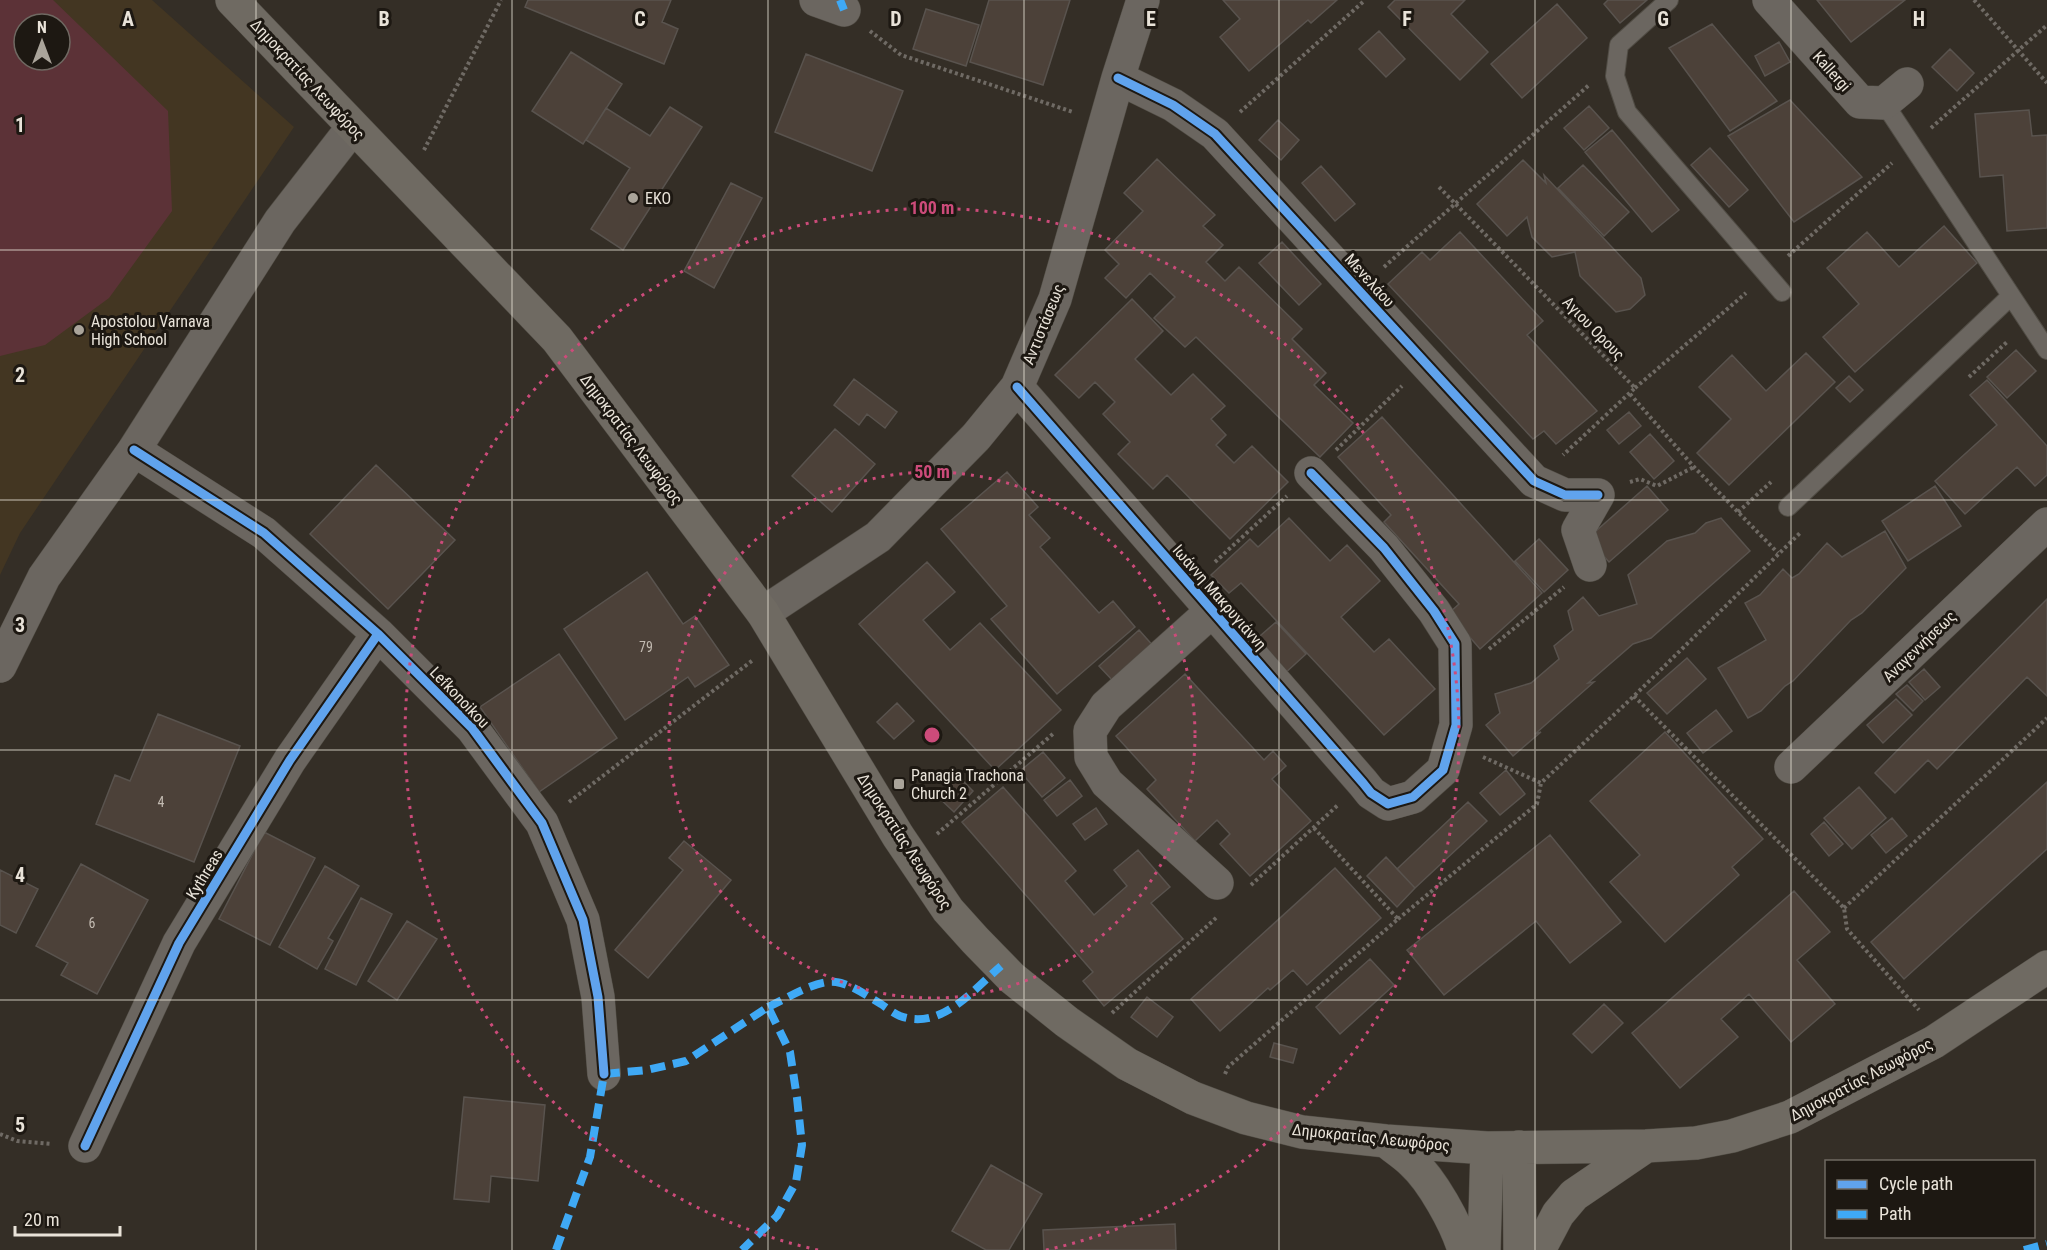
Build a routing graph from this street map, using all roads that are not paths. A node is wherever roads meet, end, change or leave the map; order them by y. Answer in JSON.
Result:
{"nodes":[{"id":1,"x":232,"y":0,"type":"edge"},
{"id":2,"x":1143,"y":0,"type":"edge"},
{"id":3,"x":1669,"y":0,"type":"edge"},
{"id":4,"x":1769,"y":0,"type":"edge"},
{"id":5,"x":1118,"y":78,"type":"junction"},
{"id":6,"x":1895,"y":93,"type":"joint"},
{"id":7,"x":353,"y":127,"type":"junction"},
{"id":8,"x":1782,"y":292,"type":"dead end"},
{"id":9,"x":2011,"y":296,"type":"junction"},
{"id":10,"x":2047,"y":350,"type":"edge"},
{"id":11,"x":1017,"y":387,"type":"junction"},
{"id":12,"x":134,"y":450,"type":"junction"},
{"id":13,"x":1311,"y":473,"type":"dead end"},
{"id":14,"x":1788,"y":507,"type":"dead end"},
{"id":15,"x":2047,"y":524,"type":"edge"},
{"id":16,"x":1590,"y":565,"type":"road end"},
{"id":17,"x":1212,"y":611,"type":"junction"},
{"id":18,"x":771,"y":627,"type":"junction"},
{"id":19,"x":378,"y":634,"type":"junction"},
{"id":20,"x":0,"y":666,"type":"edge"},
{"id":21,"x":1791,"y":768,"type":"dead end"},
{"id":22,"x":1217,"y":883,"type":"dead end"},
{"id":23,"x":2047,"y":967,"type":"edge"},
{"id":24,"x":604,"y":1074,"type":"dead end"},
{"id":25,"x":1386,"y":1142,"type":"junction"},
{"id":26,"x":85,"y":1146,"type":"road end"},
{"id":27,"x":1646,"y":1146,"type":"junction"},
{"id":28,"x":1503,"y":1148,"type":"junction"},
{"id":29,"x":1464,"y":1250,"type":"edge"},
{"id":30,"x":1484,"y":1250,"type":"edge"},
{"id":31,"x":1520,"y":1250,"type":"edge"},
{"id":32,"x":1539,"y":1250,"type":"edge"}],
"edges":[{"from":1,"to":7,"type":"main road","name":"Δημοκρατίας Λεωφόρος"},
{"from":2,"to":5,"type":"street","name":"Αντιστάσεως"},
{"from":3,"to":8,"type":"lane"},
{"from":4,"to":6,"type":"street","name":"Kallergi"},
{"from":5,"to":11,"type":"street","name":"Αντιστάσεως"},
{"from":5,"to":16,"type":"street","name":"Μενελάου"},
{"from":6,"to":9,"type":"lane"},
{"from":7,"to":12,"type":"street"},
{"from":7,"to":18,"type":"main road","name":"Δημοκρατίας Λεωφόρος"},
{"from":9,"to":10,"type":"lane"},
{"from":9,"to":14,"type":"lane"},
{"from":11,"to":17,"type":"street","name":"Ιωάννη Μακρυγιάννη"},
{"from":11,"to":18,"type":"street","name":"Αντιστάσεως"},
{"from":12,"to":19,"type":"street","name":"Lefkonoikou"},
{"from":12,"to":20,"type":"street"},
{"from":13,"to":17,"type":"street","name":"Ιωάννη Μακρυγιάννη"},
{"from":15,"to":21,"type":"street","name":"Αναγεννήσεως"},
{"from":17,"to":22,"type":"street"},
{"from":18,"to":25,"type":"main road","name":"Δημοκρατίας Λεωφόρος"},
{"from":19,"to":24,"type":"street","name":"Lefkonoikou"},
{"from":19,"to":26,"type":"street","name":"Kythreas"},
{"from":23,"to":27,"type":"main road","name":"Δημοκρατίας Λεωφόρος"},
{"from":25,"to":28,"type":"main road","name":"Δημοκρατίας Λεωφόρος"},
{"from":25,"to":29,"type":"main road"},
{"from":27,"to":28,"type":"main road","name":"Δημοκρατίας Λεωφόρος"},
{"from":27,"to":32,"type":"main road"},
{"from":28,"to":30,"type":"main road"},
{"from":28,"to":31,"type":"main road"}]}
